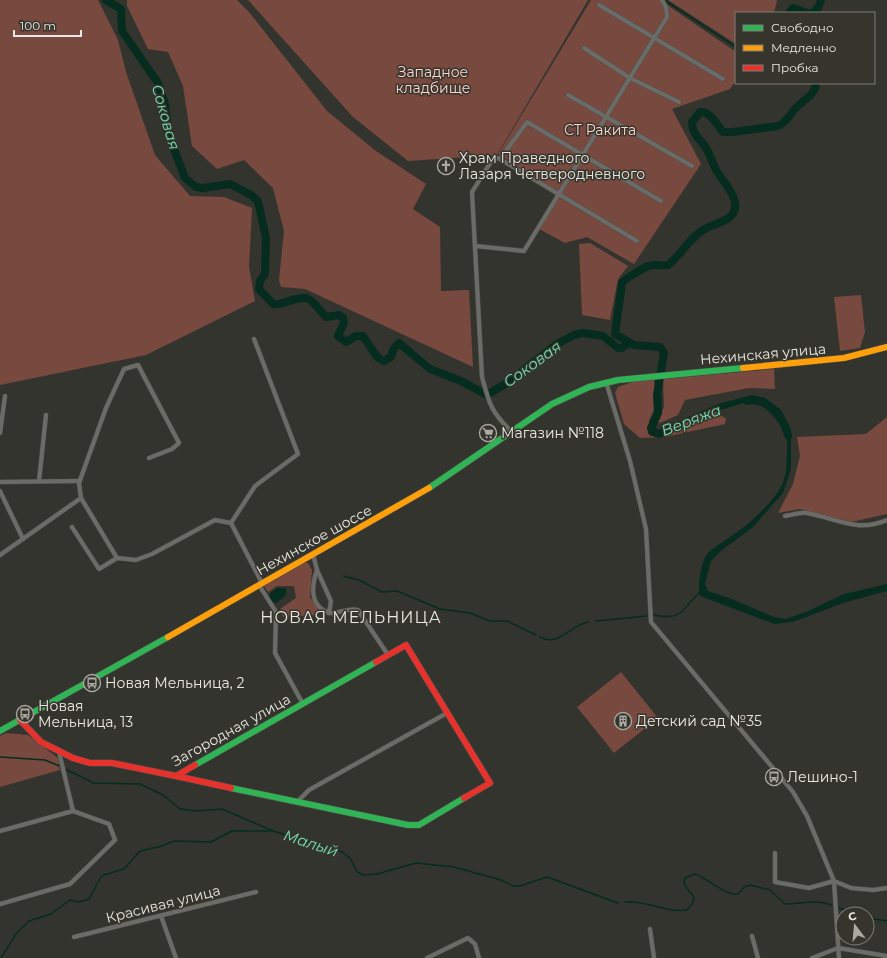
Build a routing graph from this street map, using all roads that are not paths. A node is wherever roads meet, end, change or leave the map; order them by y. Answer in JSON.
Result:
{"nodes":[{"id":1,"x":662,"y":0,"type":"edge"},
{"id":2,"x":599,"y":5,"type":"dead end"},
{"id":3,"x":654,"y":39,"type":"junction"},
{"id":4,"x":584,"y":48,"type":"dead end"},
{"id":5,"x":630,"y":78,"type":"junction"},
{"id":6,"x":723,"y":79,"type":"dead end"},
{"id":7,"x":568,"y":95,"type":"dead end"},
{"id":8,"x":679,"y":102,"type":"dead end"},
{"id":9,"x":606,"y":117,"type":"junction"},
{"id":10,"x":582,"y":156,"type":"junction"},
{"id":11,"x":500,"y":159,"type":"junction"},
{"id":12,"x":692,"y":166,"type":"dead end"},
{"id":13,"x":558,"y":195,"type":"junction"},
{"id":14,"x":661,"y":201,"type":"dead end"},
{"id":15,"x":637,"y":241,"type":"dead end"},
{"id":16,"x":475,"y":246,"type":"junction"},
{"id":17,"x":254,"y":339,"type":"dead end"},
{"id":18,"x":887,"y":347,"type":"edge"},
{"id":19,"x":640,"y":378,"type":"joint"},
{"id":20,"x":606,"y":382,"type":"junction"},
{"id":21,"x":5,"y":396,"type":"dead end"},
{"id":22,"x":46,"y":415,"type":"dead end"},
{"id":23,"x":511,"y":431,"type":"junction"},
{"id":24,"x":0,"y":433,"type":"edge"},
{"id":25,"x":149,"y":458,"type":"dead end"},
{"id":26,"x":39,"y":481,"type":"junction"},
{"id":27,"x":80,"y":481,"type":"junction"},
{"id":28,"x":0,"y":482,"type":"edge"},
{"id":29,"x":0,"y":491,"type":"edge"},
{"id":30,"x":81,"y":498,"type":"junction"},
{"id":31,"x":785,"y":516,"type":"dead end"},
{"id":32,"x":887,"y":520,"type":"edge"},
{"id":33,"x":230,"y":523,"type":"junction"},
{"id":34,"x":72,"y":527,"type":"dead end"},
{"id":35,"x":23,"y":539,"type":"junction"},
{"id":36,"x":313,"y":554,"type":"junction"},
{"id":37,"x":0,"y":555,"type":"edge"},
{"id":38,"x":116,"y":558,"type":"junction"},
{"id":39,"x":317,"y":570,"type":"junction"},
{"id":40,"x":260,"y":584,"type":"junction"},
{"id":41,"x":329,"y":613,"type":"junction"},
{"id":42,"x":388,"y":655,"type":"junction"},
{"id":43,"x":303,"y":704,"type":"junction"},
{"id":44,"x":447,"y":713,"type":"junction"},
{"id":45,"x":20,"y":720,"type":"junction"},
{"id":46,"x":0,"y":731,"type":"edge"},
{"id":47,"x":60,"y":752,"type":"junction"},
{"id":48,"x":176,"y":776,"type":"junction"},
{"id":49,"x":299,"y":800,"type":"junction"},
{"id":50,"x":73,"y":811,"type":"junction"},
{"id":51,"x":0,"y":830,"type":"edge"},
{"id":52,"x":775,"y":852,"type":"dead end"},
{"id":53,"x":834,"y":881,"type":"junction"},
{"id":54,"x":887,"y":888,"type":"edge"},
{"id":55,"x":256,"y":892,"type":"dead end"},
{"id":56,"x":0,"y":904,"type":"edge"},
{"id":57,"x":161,"y":916,"type":"junction"},
{"id":58,"x":650,"y":929,"type":"dead end"},
{"id":59,"x":752,"y":936,"type":"dead end"},
{"id":60,"x":74,"y":937,"type":"dead end"},
{"id":61,"x":838,"y":948,"type":"junction"},
{"id":62,"x":887,"y":956,"type":"edge"},
{"id":63,"x":176,"y":958,"type":"edge"},
{"id":64,"x":427,"y":958,"type":"edge"},
{"id":65,"x":478,"y":958,"type":"edge"},
{"id":66,"x":654,"y":958,"type":"edge"},
{"id":67,"x":758,"y":958,"type":"edge"},
{"id":68,"x":812,"y":958,"type":"edge"},
{"id":69,"x":839,"y":958,"type":"edge"}],
"edges":[{"from":1,"to":3,"type":"street"},
{"from":2,"to":3,"type":"street"},
{"from":3,"to":5,"type":"street"},
{"from":3,"to":6,"type":"street"},
{"from":4,"to":5,"type":"street"},
{"from":5,"to":8,"type":"street"},
{"from":5,"to":9,"type":"street"},
{"from":7,"to":9,"type":"street"},
{"from":9,"to":10,"type":"street"},
{"from":9,"to":12,"type":"street"},
{"from":10,"to":11,"type":"street"},
{"from":10,"to":13,"type":"street"},
{"from":10,"to":14,"type":"street"},
{"from":11,"to":13,"type":"street"},
{"from":11,"to":16,"type":"street"},
{"from":13,"to":15,"type":"street"},
{"from":13,"to":16,"type":"street"},
{"from":16,"to":23,"type":"street"},
{"from":17,"to":33,"type":"street"},
{"from":18,"to":19,"type":"main road","name":"Нехинская улица"},
{"from":19,"to":20,"type":"main road","name":"Нехинское шоссе"},
{"from":20,"to":23,"type":"main road","name":"Нехинское шоссе"},
{"from":20,"to":53,"type":"street"},
{"from":21,"to":24,"type":"street"},
{"from":22,"to":26,"type":"street"},
{"from":23,"to":36,"type":"main road","name":"Нехинское шоссе"},
{"from":25,"to":27,"type":"street"},
{"from":26,"to":27,"type":"street"},
{"from":26,"to":28,"type":"street"},
{"from":27,"to":30,"type":"street"},
{"from":29,"to":35,"type":"street"},
{"from":30,"to":35,"type":"street"},
{"from":30,"to":38,"type":"street"},
{"from":31,"to":32,"type":"street"},
{"from":33,"to":38,"type":"street"},
{"from":33,"to":40,"type":"street"},
{"from":34,"to":38,"type":"street"},
{"from":35,"to":37,"type":"street"},
{"from":36,"to":39,"type":"street"},
{"from":36,"to":40,"type":"main road","name":"Нехинское шоссе"},
{"from":39,"to":41,"type":"street"},
{"from":39,"to":41,"type":"street"},
{"from":40,"to":43,"type":"street"},
{"from":40,"to":45,"type":"main road","name":"Нехинское шоссе"},
{"from":41,"to":42,"type":"street"},
{"from":42,"to":43,"type":"main road","name":"Загородная улица"},
{"from":42,"to":44,"type":"main road","name":"Загородная улица"},
{"from":43,"to":48,"type":"main road","name":"Загородная улица"},
{"from":44,"to":49,"type":"street"},
{"from":44,"to":49,"type":"main road"},
{"from":45,"to":46,"type":"main road","name":"Нехинское шоссе"},
{"from":45,"to":47,"type":"main road","name":"Загородная улица"},
{"from":47,"to":48,"type":"main road","name":"Загородная улица"},
{"from":47,"to":50,"type":"street"},
{"from":48,"to":49,"type":"main road"},
{"from":50,"to":51,"type":"street"},
{"from":50,"to":56,"type":"street"},
{"from":52,"to":53,"type":"street"},
{"from":53,"to":54,"type":"street"},
{"from":53,"to":61,"type":"street"},
{"from":55,"to":57,"type":"street","name":"Красивая улица"},
{"from":57,"to":60,"type":"street","name":"Красивая улица"},
{"from":57,"to":63,"type":"street"},
{"from":58,"to":66,"type":"street"},
{"from":59,"to":67,"type":"street"},
{"from":61,"to":62,"type":"street"},
{"from":61,"to":68,"type":"street"},
{"from":61,"to":69,"type":"street"},
{"from":64,"to":65,"type":"street"}]}
